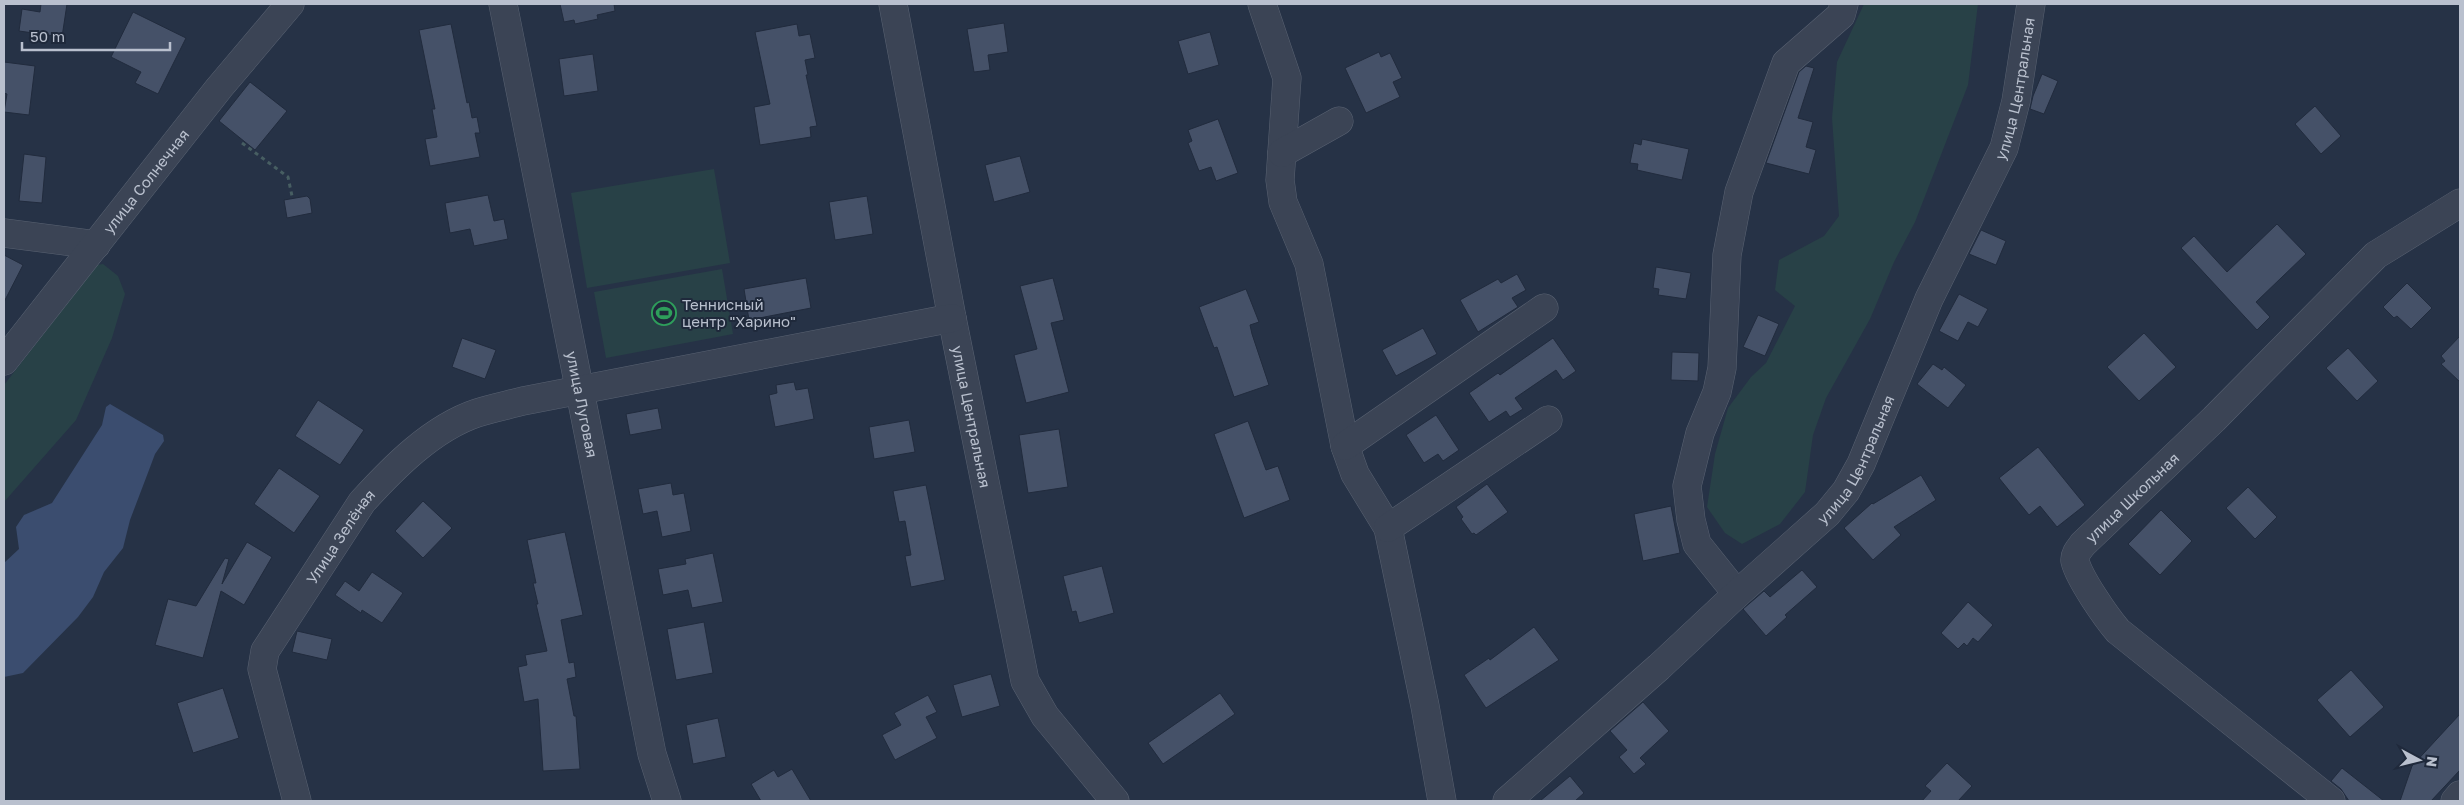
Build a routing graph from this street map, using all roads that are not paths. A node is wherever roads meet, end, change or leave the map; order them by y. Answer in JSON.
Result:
{"nodes":[{"id":1,"x":290,"y":4,"type":"edge"},
{"id":2,"x":503,"y":4,"type":"edge"},
{"id":3,"x":894,"y":4,"type":"edge"},
{"id":4,"x":1262,"y":4,"type":"edge"},
{"id":5,"x":1844,"y":4,"type":"edge"},
{"id":6,"x":2031,"y":4,"type":"edge"},
{"id":7,"x":1339,"y":121,"type":"dead end"},
{"id":8,"x":1282,"y":153,"type":"junction"},
{"id":9,"x":2460,"y":203,"type":"edge"},
{"id":10,"x":4,"y":233,"type":"edge"},
{"id":11,"x":96,"y":244,"type":"junction"},
{"id":12,"x":1544,"y":308,"type":"dead end"},
{"id":13,"x":952,"y":318,"type":"junction"},
{"id":14,"x":4,"y":361,"type":"edge"},
{"id":15,"x":581,"y":390,"type":"junction"},
{"id":16,"x":1548,"y":420,"type":"dead end"},
{"id":17,"x":1345,"y":446,"type":"junction"},
{"id":18,"x":1388,"y":528,"type":"junction"},
{"id":19,"x":1737,"y":594,"type":"junction"},
{"id":20,"x":2460,"y":795,"type":"edge"},
{"id":21,"x":297,"y":801,"type":"edge"},
{"id":22,"x":667,"y":801,"type":"edge"},
{"id":23,"x":1115,"y":801,"type":"edge"},
{"id":24,"x":1442,"y":801,"type":"edge"},
{"id":25,"x":1507,"y":801,"type":"edge"},
{"id":26,"x":2331,"y":801,"type":"edge"},
{"id":27,"x":2455,"y":801,"type":"edge"}],
"edges":[{"from":1,"to":11,"type":"street","name":"улица Солнечная"},
{"from":2,"to":15,"type":"street","name":"улица Луговая"},
{"from":3,"to":13,"type":"street","name":"улица Центральная"},
{"from":4,"to":8,"type":"street"},
{"from":5,"to":19,"type":"street"},
{"from":6,"to":19,"type":"street","name":"улица Центральная"},
{"from":7,"to":8,"type":"street"},
{"from":8,"to":17,"type":"street"},
{"from":9,"to":26,"type":"street","name":"улица Школьная"},
{"from":10,"to":11,"type":"street"},
{"from":11,"to":14,"type":"street","name":"улица Солнечная"},
{"from":12,"to":17,"type":"street"},
{"from":13,"to":15,"type":"street","name":"Улица Зелёная"},
{"from":13,"to":23,"type":"street","name":"улица Центральная"},
{"from":15,"to":21,"type":"street","name":"Улица Зелёная"},
{"from":15,"to":22,"type":"street","name":"улица Луговая"},
{"from":16,"to":18,"type":"street"},
{"from":17,"to":18,"type":"street"},
{"from":18,"to":24,"type":"street"},
{"from":19,"to":25,"type":"street","name":"улица Центральная"},
{"from":20,"to":27,"type":"street"}]}
